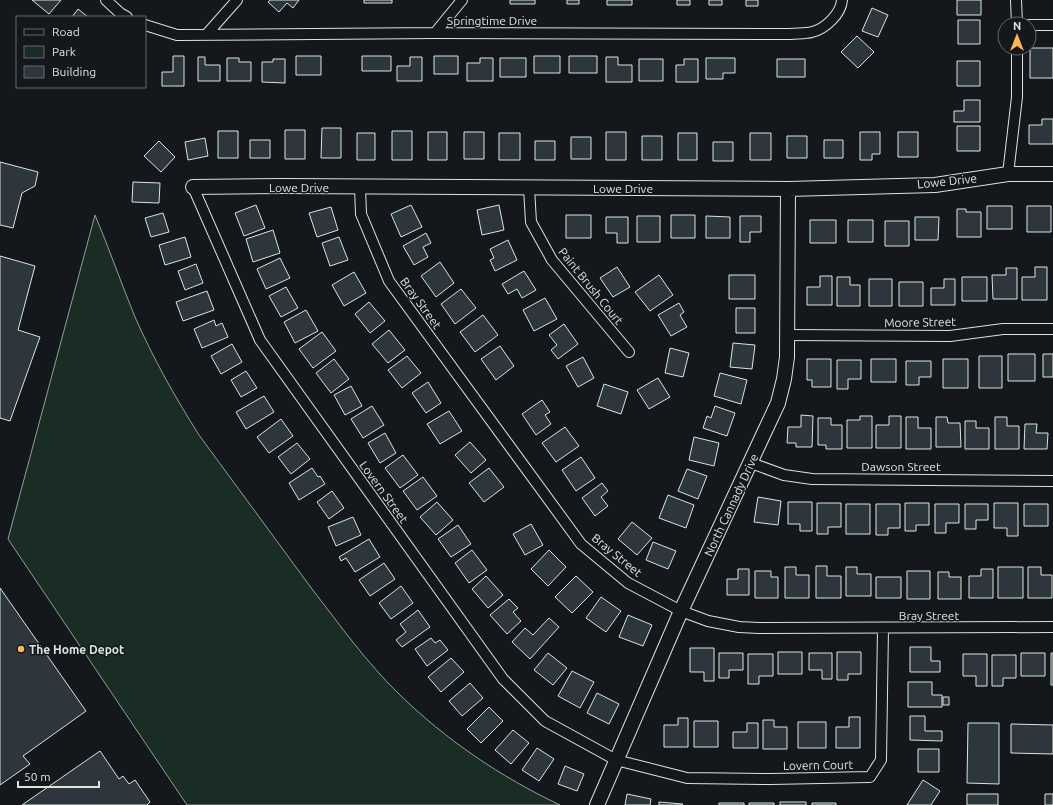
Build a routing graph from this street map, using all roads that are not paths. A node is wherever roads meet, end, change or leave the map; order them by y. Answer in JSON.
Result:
{"nodes":[{"id":1,"x":106,"y":0,"type":"edge"},
{"id":2,"x":237,"y":0,"type":"edge"},
{"id":3,"x":462,"y":0,"type":"edge"},
{"id":4,"x":842,"y":0,"type":"edge"},
{"id":5,"x":1016,"y":0,"type":"edge"},
{"id":6,"x":125,"y":16,"type":"edge"},
{"id":7,"x":1017,"y":16,"type":"edge"},
{"id":8,"x":146,"y":25,"type":"edge"},
{"id":9,"x":1037,"y":25,"type":"edge"},
{"id":10,"x":1053,"y":25,"type":"edge"},
{"id":11,"x":435,"y":33,"type":"junction"},
{"id":12,"x":206,"y":35,"type":"junction"},
{"id":13,"x":1017,"y":56,"type":"edge"},
{"id":14,"x":1008,"y":174,"type":"junction"},
{"id":15,"x":1053,"y":174,"type":"edge"},
{"id":16,"x":193,"y":187,"type":"joint"},
{"id":17,"x":360,"y":187,"type":"junction"},
{"id":18,"x":529,"y":188,"type":"junction"},
{"id":19,"x":788,"y":189,"type":"junction"},
{"id":20,"x":1053,"y":329,"type":"edge"},
{"id":21,"x":788,"y":335,"type":"junction"},
{"id":22,"x":629,"y":352,"type":"dead end"},
{"id":23,"x":751,"y":463,"type":"junction"},
{"id":24,"x":1053,"y":481,"type":"edge"},
{"id":25,"x":682,"y":611,"type":"junction"},
{"id":26,"x":883,"y":628,"type":"junction"},
{"id":27,"x":1053,"y":628,"type":"edge"},
{"id":28,"x":616,"y":760,"type":"junction"},
{"id":29,"x":597,"y":805,"type":"edge"}],
"edges":[{"from":1,"to":6,"type":"street"},
{"from":2,"to":12,"type":"street"},
{"from":3,"to":11,"type":"street"},
{"from":4,"to":11,"type":"street","name":"Springtime Drive"},
{"from":5,"to":7,"type":"street"},
{"from":8,"to":12,"type":"street","name":"Springtime Drive"},
{"from":9,"to":10,"type":"street"},
{"from":11,"to":12,"type":"street","name":"Springtime Drive"},
{"from":13,"to":14,"type":"street"},
{"from":14,"to":15,"type":"street","name":"Lowe Drive"},
{"from":14,"to":19,"type":"street","name":"Lowe Drive"},
{"from":16,"to":17,"type":"street","name":"Lowe Drive"},
{"from":16,"to":28,"type":"street","name":"Lovern Street"},
{"from":17,"to":18,"type":"street","name":"Lowe Drive"},
{"from":17,"to":25,"type":"street","name":"Bray Street"},
{"from":18,"to":19,"type":"street","name":"Lowe Drive"},
{"from":18,"to":22,"type":"street","name":"Paint Brush Court"},
{"from":19,"to":21,"type":"street","name":"North Cannady Drive"},
{"from":20,"to":21,"type":"street","name":"Moore Street"},
{"from":21,"to":23,"type":"street","name":"North Cannady Drive"},
{"from":23,"to":24,"type":"street","name":"Dawson Street"},
{"from":23,"to":25,"type":"street","name":"North Cannady Drive"},
{"from":25,"to":26,"type":"street","name":"Bray Street"},
{"from":25,"to":28,"type":"street","name":"North Cannady Drive"},
{"from":26,"to":27,"type":"street","name":"Bray Street"},
{"from":26,"to":28,"type":"street","name":"Lovern Court"},
{"from":28,"to":29,"type":"street","name":"North Cannady Drive"}]}
